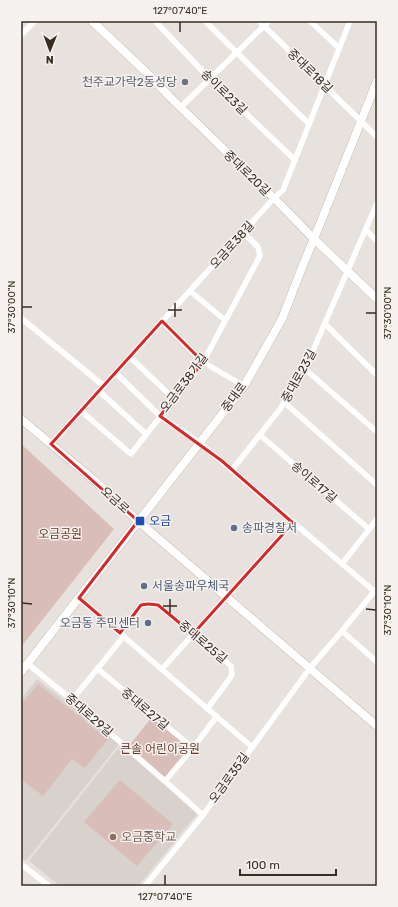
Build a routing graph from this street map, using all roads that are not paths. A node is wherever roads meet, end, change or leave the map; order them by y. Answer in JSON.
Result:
{"nodes":[{"id":1,"x":35,"y":21,"type":"edge"},
{"id":2,"x":92,"y":21,"type":"edge"},
{"id":3,"x":154,"y":21,"type":"edge"},
{"id":4,"x":205,"y":21,"type":"edge"},
{"id":5,"x":258,"y":21,"type":"edge"},
{"id":6,"x":268,"y":21,"type":"edge"},
{"id":7,"x":310,"y":21,"type":"edge"},
{"id":8,"x":350,"y":21,"type":"edge"},
{"id":9,"x":263,"y":26,"type":"junction"},
{"id":10,"x":21,"y":35,"type":"edge"},
{"id":11,"x":339,"y":48,"type":"junction"},
{"id":12,"x":237,"y":52,"type":"junction"},
{"id":13,"x":210,"y":79,"type":"junction"},
{"id":14,"x":377,"y":81,"type":"edge"},
{"id":15,"x":324,"y":85,"type":"junction"},
{"id":16,"x":180,"y":108,"type":"junction"},
{"id":17,"x":361,"y":121,"type":"junction"},
{"id":18,"x":309,"y":124,"type":"junction"},
{"id":19,"x":377,"y":137,"type":"edge"},
{"id":20,"x":295,"y":160,"type":"junction"},
{"id":21,"x":274,"y":198,"type":"junction"},
{"id":22,"x":377,"y":206,"type":"edge"},
{"id":23,"x":366,"y":230,"type":"junction"},
{"id":24,"x":243,"y":232,"type":"junction"},
{"id":25,"x":314,"y":238,"type":"junction"},
{"id":26,"x":377,"y":241,"type":"edge"},
{"id":27,"x":348,"y":271,"type":"junction"},
{"id":28,"x":190,"y":291,"type":"junction"},
{"id":29,"x":377,"y":299,"type":"edge"},
{"id":30,"x":21,"y":318,"type":"edge"},
{"id":31,"x":225,"y":320,"type":"junction"},
{"id":32,"x":162,"y":322,"type":"junction"},
{"id":33,"x":325,"y":324,"type":"junction"},
{"id":34,"x":130,"y":357,"type":"junction"},
{"id":35,"x":203,"y":362,"type":"junction"},
{"id":36,"x":305,"y":369,"type":"junction"},
{"id":37,"x":116,"y":373,"type":"junction"},
{"id":38,"x":377,"y":375,"type":"edge"},
{"id":39,"x":104,"y":386,"type":"junction"},
{"id":40,"x":244,"y":386,"type":"junction"},
{"id":41,"x":99,"y":391,"type":"junction"},
{"id":42,"x":174,"y":399,"type":"junction"},
{"id":43,"x":284,"y":402,"type":"junction"},
{"id":44,"x":81,"y":411,"type":"junction"},
{"id":45,"x":160,"y":416,"type":"junction"},
{"id":46,"x":21,"y":419,"type":"edge"},
{"id":47,"x":377,"y":432,"type":"edge"},
{"id":48,"x":146,"y":434,"type":"junction"},
{"id":49,"x":260,"y":435,"type":"junction"},
{"id":50,"x":200,"y":443,"type":"junction"},
{"id":51,"x":51,"y":444,"type":"junction"},
{"id":52,"x":232,"y":470,"type":"junction"},
{"id":53,"x":377,"y":485,"type":"edge"},
{"id":54,"x":377,"y":519,"type":"edge"},
{"id":55,"x":138,"y":521,"type":"junction"},
{"id":56,"x":293,"y":522,"type":"junction"},
{"id":57,"x":369,"y":529,"type":"junction"},
{"id":58,"x":342,"y":564,"type":"junction"},
{"id":59,"x":376,"y":589,"type":"edge"},
{"id":60,"x":227,"y":597,"type":"junction"},
{"id":61,"x":79,"y":598,"type":"junction"},
{"id":62,"x":342,"y":631,"type":"junction"},
{"id":63,"x":193,"y":634,"type":"junction"},
{"id":64,"x":122,"y":635,"type":"junction"},
{"id":65,"x":376,"y":659,"type":"edge"},
{"id":66,"x":28,"y":664,"type":"junction"},
{"id":67,"x":310,"y":668,"type":"junction"},
{"id":68,"x":98,"y":669,"type":"junction"},
{"id":69,"x":162,"y":669,"type":"junction"},
{"id":70,"x":21,"y":672,"type":"edge"},
{"id":71,"x":72,"y":700,"type":"junction"},
{"id":72,"x":208,"y":708,"type":"junction"},
{"id":73,"x":217,"y":716,"type":"junction"},
{"id":74,"x":377,"y":726,"type":"edge"},
{"id":75,"x":252,"y":747,"type":"junction"},
{"id":76,"x":193,"y":748,"type":"junction"},
{"id":77,"x":165,"y":781,"type":"junction"},
{"id":78,"x":203,"y":815,"type":"junction"},
{"id":79,"x":21,"y":864,"type":"edge"},
{"id":80,"x":49,"y":886,"type":"edge"},
{"id":81,"x":145,"y":886,"type":"edge"}],
"edges":[{"from":1,"to":10,"type":"street"},
{"from":2,"to":16,"type":"main road","name":"중대로20길"},
{"from":3,"to":13,"type":"street","name":"송이로23길"},
{"from":4,"to":12,"type":"street"},
{"from":5,"to":9,"type":"street","name":"중대로18길"},
{"from":6,"to":9,"type":"street"},
{"from":7,"to":11,"type":"street"},
{"from":8,"to":11,"type":"street"},
{"from":9,"to":12,"type":"street"},
{"from":9,"to":15,"type":"street","name":"중대로18길"},
{"from":11,"to":15,"type":"street"},
{"from":12,"to":13,"type":"street"},
{"from":12,"to":18,"type":"street"},
{"from":13,"to":16,"type":"street"},
{"from":13,"to":20,"type":"street","name":"송이로23길"},
{"from":14,"to":17,"type":"main road","name":"중대로"},
{"from":15,"to":17,"type":"street","name":"중대로18길"},
{"from":15,"to":18,"type":"street"},
{"from":16,"to":21,"type":"main road","name":"중대로20길"},
{"from":17,"to":19,"type":"street","name":"중대로18길"},
{"from":17,"to":25,"type":"main road","name":"중대로"},
{"from":18,"to":20,"type":"street"},
{"from":20,"to":21,"type":"street"},
{"from":21,"to":24,"type":"street","name":"오금로38길"},
{"from":21,"to":25,"type":"main road","name":"중대로20길"},
{"from":22,"to":23,"type":"street","name":"중대로23길"},
{"from":23,"to":26,"type":"street"},
{"from":23,"to":27,"type":"street","name":"중대로23길"},
{"from":24,"to":28,"type":"street","name":"오금로38길"},
{"from":24,"to":31,"type":"street","name":"오금로38가길"},
{"from":25,"to":27,"type":"main road","name":"중대로20길"},
{"from":25,"to":40,"type":"main road","name":"중대로"},
{"from":27,"to":29,"type":"main road","name":"중대로20길"},
{"from":27,"to":33,"type":"street","name":"중대로23길"},
{"from":28,"to":31,"type":"street"},
{"from":28,"to":32,"type":"street","name":"오금로38길"},
{"from":30,"to":39,"type":"street"},
{"from":31,"to":35,"type":"street","name":"오금로38가길"},
{"from":32,"to":34,"type":"street","name":"오금로38길"},
{"from":32,"to":35,"type":"street"},
{"from":33,"to":36,"type":"street","name":"중대로23길"},
{"from":33,"to":38,"type":"street"},
{"from":34,"to":37,"type":"street","name":"오금로38길"},
{"from":34,"to":42,"type":"street"},
{"from":35,"to":40,"type":"street"},
{"from":35,"to":42,"type":"street","name":"오금로38가길"},
{"from":36,"to":43,"type":"street","name":"중대로23길"},
{"from":36,"to":47,"type":"street"},
{"from":37,"to":39,"type":"street","name":"오금로38길"},
{"from":37,"to":45,"type":"street"},
{"from":39,"to":41,"type":"street","name":"오금로38길"},
{"from":40,"to":50,"type":"main road","name":"중대로"},
{"from":41,"to":44,"type":"street","name":"오금로38길"},
{"from":41,"to":48,"type":"street"},
{"from":42,"to":45,"type":"street","name":"오금로38가길"},
{"from":43,"to":49,"type":"street","name":"중대로23길"},
{"from":43,"to":53,"type":"street"},
{"from":44,"to":48,"type":"street","name":"오금로38가길"},
{"from":44,"to":51,"type":"street","name":"오금로38길"},
{"from":45,"to":48,"type":"street","name":"오금로38가길"},
{"from":45,"to":50,"type":"street"},
{"from":46,"to":51,"type":"main road","name":"오금로"},
{"from":49,"to":52,"type":"street","name":"중대로23길"},
{"from":49,"to":57,"type":"street","name":"송이로17길"},
{"from":50,"to":52,"type":"street"},
{"from":50,"to":55,"type":"main road","name":"중대로"},
{"from":51,"to":55,"type":"main road","name":"오금로"},
{"from":52,"to":56,"type":"street"},
{"from":54,"to":57,"type":"street"},
{"from":55,"to":60,"type":"main road","name":"오금로"},
{"from":55,"to":61,"type":"main road","name":"중대로"},
{"from":56,"to":58,"type":"street"},
{"from":56,"to":60,"type":"street"},
{"from":57,"to":58,"type":"street"},
{"from":58,"to":59,"type":"street"},
{"from":59,"to":62,"type":"street","name":"오금로35길"},
{"from":60,"to":63,"type":"street"},
{"from":60,"to":67,"type":"main road","name":"오금로"},
{"from":61,"to":64,"type":"street"},
{"from":61,"to":66,"type":"main road","name":"중대로"},
{"from":62,"to":65,"type":"street"},
{"from":62,"to":67,"type":"street","name":"오금로35길"},
{"from":63,"to":64,"type":"street","name":"중대로25길"},
{"from":63,"to":69,"type":"street"},
{"from":63,"to":72,"type":"street","name":"중대로25길"},
{"from":64,"to":68,"type":"street","name":"중대로25길"},
{"from":64,"to":69,"type":"street"},
{"from":66,"to":70,"type":"main road","name":"중대로"},
{"from":66,"to":71,"type":"street","name":"중대로29길"},
{"from":67,"to":74,"type":"main road","name":"오금로"},
{"from":67,"to":75,"type":"street","name":"오금로35길"},
{"from":68,"to":71,"type":"street","name":"중대로25길"},
{"from":68,"to":76,"type":"street","name":"중대로27길"},
{"from":69,"to":72,"type":"street"},
{"from":71,"to":77,"type":"street","name":"중대로29길"},
{"from":72,"to":73,"type":"street"},
{"from":73,"to":75,"type":"street"},
{"from":73,"to":76,"type":"street"},
{"from":75,"to":78,"type":"street","name":"오금로35길"},
{"from":76,"to":77,"type":"street"},
{"from":77,"to":78,"type":"street","name":"중대로29길"},
{"from":78,"to":81,"type":"street","name":"오금로35길"},
{"from":79,"to":80,"type":"street"}]}
